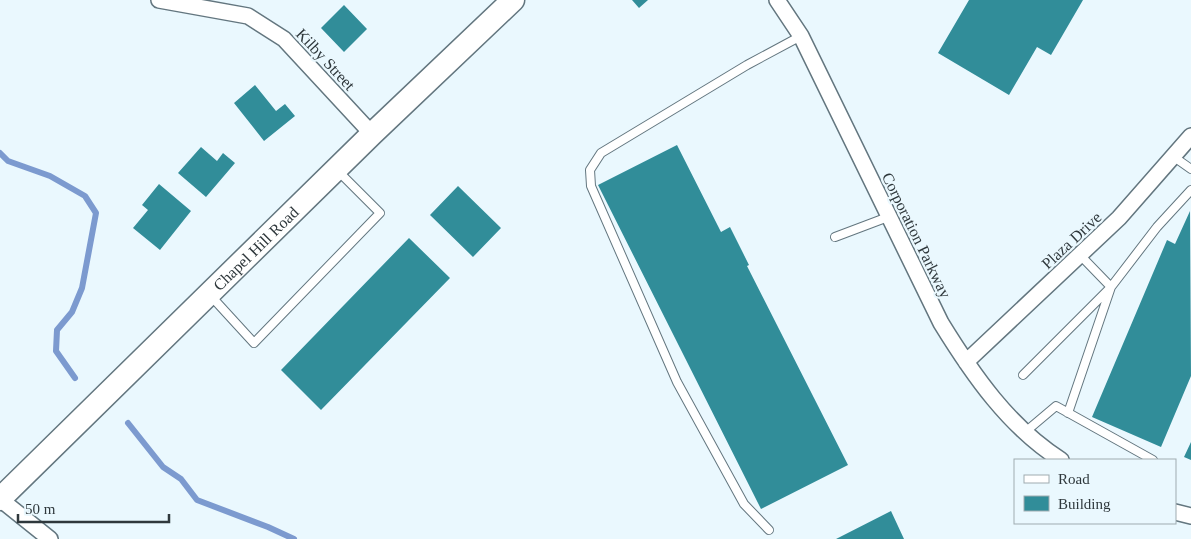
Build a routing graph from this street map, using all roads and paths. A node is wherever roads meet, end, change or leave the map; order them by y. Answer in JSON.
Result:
{"nodes":[{"id":1,"x":159,"y":0,"type":"edge"},
{"id":2,"x":513,"y":0,"type":"edge"},
{"id":3,"x":777,"y":0,"type":"edge"},
{"id":4,"x":801,"y":36,"type":"junction"},
{"id":5,"x":372,"y":134,"type":"junction"},
{"id":6,"x":1191,"y":136,"type":"edge"},
{"id":7,"x":1174,"y":157,"type":"junction"},
{"id":8,"x":336,"y":169,"type":"junction"},
{"id":9,"x":1191,"y":169,"type":"edge"},
{"id":10,"x":1191,"y":190,"type":"edge"},
{"id":11,"x":888,"y":217,"type":"junction"},
{"id":12,"x":835,"y":237,"type":"dead end"},
{"id":13,"x":1080,"y":255,"type":"junction"},
{"id":14,"x":1111,"y":287,"type":"junction"},
{"id":15,"x":209,"y":294,"type":"junction"},
{"id":16,"x":966,"y":362,"type":"junction"},
{"id":17,"x":1023,"y":375,"type":"dead end"},
{"id":18,"x":1068,"y":413,"type":"junction"},
{"id":19,"x":1024,"y":432,"type":"junction"},
{"id":20,"x":1060,"y":459,"type":"edge"},
{"id":21,"x":1151,"y":459,"type":"edge"},
{"id":22,"x":0,"y":499,"type":"edge"},
{"id":23,"x":1176,"y":512,"type":"edge"},
{"id":24,"x":1191,"y":516,"type":"edge"},
{"id":25,"x":769,"y":530,"type":"dead end"},
{"id":26,"x":50,"y":539,"type":"edge"}],
"edges":[{"from":1,"to":5,"type":"street","name":"Kilby Street"},
{"from":2,"to":5,"type":"main road","name":"Chapel Hill Road"},
{"from":3,"to":4,"type":"street","name":"Corporation Parkway"},
{"from":4,"to":11,"type":"street","name":"Corporation Parkway"},
{"from":4,"to":25,"type":"lane"},
{"from":5,"to":8,"type":"main road","name":"Chapel Hill Road"},
{"from":6,"to":7,"type":"street","name":"Plaza Drive"},
{"from":7,"to":9,"type":"lane"},
{"from":7,"to":13,"type":"street","name":"Plaza Drive"},
{"from":8,"to":15,"type":"main road","name":"Chapel Hill Road"},
{"from":8,"to":15,"type":"lane"},
{"from":10,"to":14,"type":"lane"},
{"from":11,"to":12,"type":"lane"},
{"from":11,"to":16,"type":"street","name":"Corporation Parkway"},
{"from":13,"to":14,"type":"lane"},
{"from":13,"to":16,"type":"street","name":"Plaza Drive"},
{"from":14,"to":17,"type":"lane"},
{"from":14,"to":18,"type":"lane"},
{"from":15,"to":22,"type":"main road","name":"Chapel Hill Road"},
{"from":16,"to":19,"type":"street","name":"Corporation Parkway"},
{"from":18,"to":19,"type":"lane"},
{"from":18,"to":21,"type":"lane"},
{"from":19,"to":20,"type":"street","name":"Corporation Parkway"},
{"from":22,"to":26,"type":"street"},
{"from":23,"to":24,"type":"street"}]}
